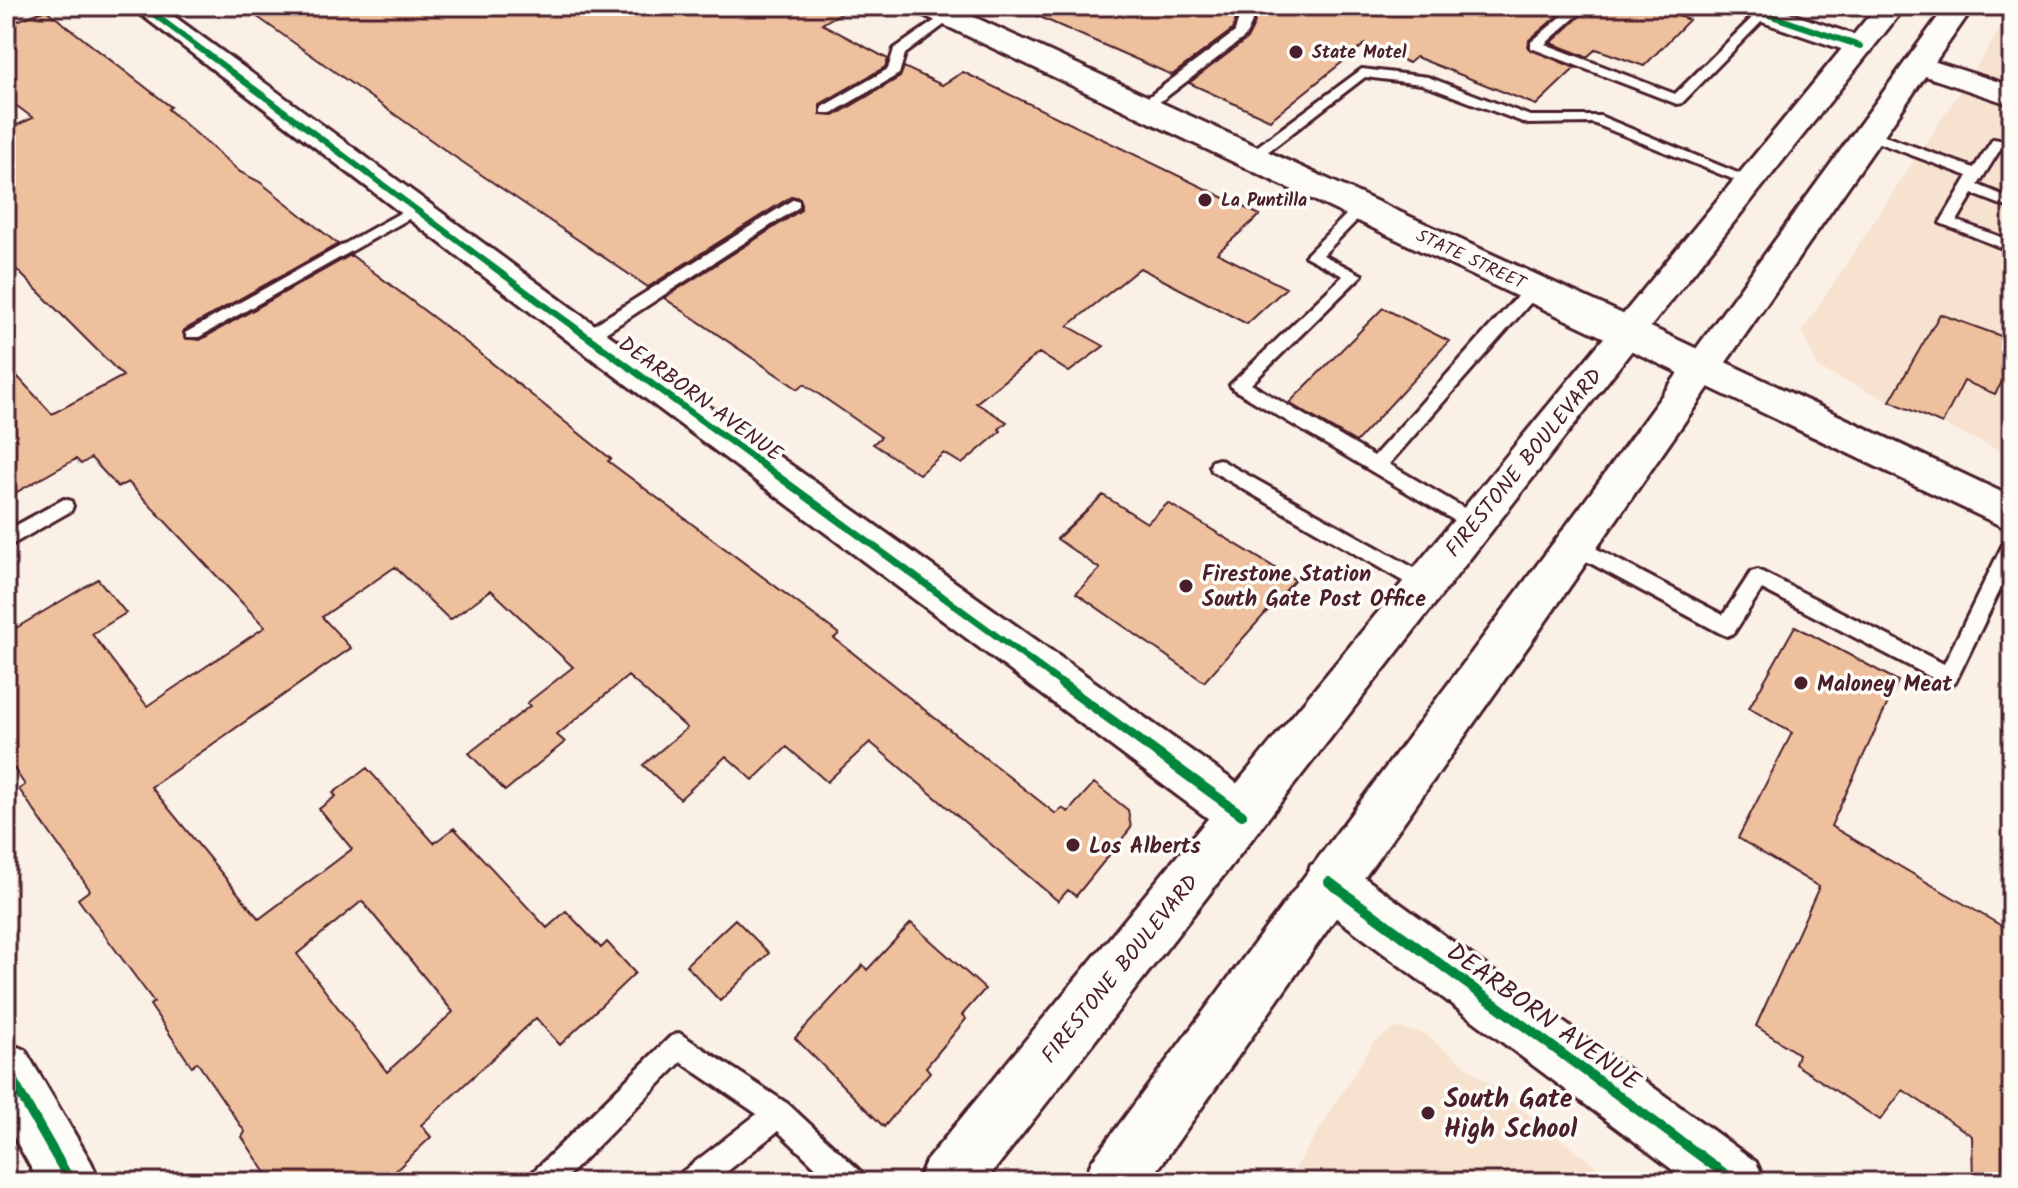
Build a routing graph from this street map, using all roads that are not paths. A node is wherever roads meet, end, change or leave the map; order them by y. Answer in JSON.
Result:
{"nodes":[{"id":1,"x":143,"y":6,"type":"edge"},
{"id":2,"x":1582,"y":6,"type":"edge"},
{"id":3,"x":1892,"y":6,"type":"edge"},
{"id":4,"x":1960,"y":6,"type":"edge"},
{"id":5,"x":1753,"y":10,"type":"edge"},
{"id":6,"x":938,"y":11,"type":"edge"},
{"id":7,"x":1245,"y":13,"type":"dead end"},
{"id":8,"x":1860,"y":46,"type":"junction"},
{"id":9,"x":1920,"y":65,"type":"junction"},
{"id":10,"x":2012,"y":96,"type":"edge"},
{"id":11,"x":1144,"y":107,"type":"junction"},
{"id":12,"x":827,"y":110,"type":"dead end"},
{"id":13,"x":1868,"y":134,"type":"junction"},
{"id":14,"x":2012,"y":147,"type":"edge"},
{"id":15,"x":1252,"y":157,"type":"junction"},
{"id":16,"x":1750,"y":181,"type":"junction"},
{"id":17,"x":1972,"y":181,"type":"junction"},
{"id":18,"x":794,"y":204,"type":"dead end"},
{"id":19,"x":2012,"y":204,"type":"edge"},
{"id":20,"x":1361,"y":208,"type":"junction"},
{"id":21,"x":416,"y":209,"type":"junction"},
{"id":22,"x":2012,"y":247,"type":"edge"},
{"id":23,"x":1534,"y":288,"type":"junction"},
{"id":24,"x":1627,"y":331,"type":"junction"},
{"id":25,"x":193,"y":333,"type":"dead end"},
{"id":26,"x":587,"y":337,"type":"junction"},
{"id":27,"x":1701,"y":369,"type":"junction"},
{"id":28,"x":1219,"y":466,"type":"dead end"},
{"id":29,"x":1376,"y":466,"type":"junction"},
{"id":30,"x":64,"y":506,"type":"dead end"},
{"id":31,"x":2012,"y":515,"type":"edge"},
{"id":32,"x":1474,"y":523,"type":"junction"},
{"id":33,"x":6,"y":540,"type":"edge"},
{"id":34,"x":2012,"y":545,"type":"edge"},
{"id":35,"x":1575,"y":546,"type":"junction"},
{"id":36,"x":1425,"y":584,"type":"junction"},
{"id":37,"x":1242,"y":815,"type":"junction"},
{"id":38,"x":1329,"y":882,"type":"junction"},
{"id":39,"x":6,"y":1069,"type":"edge"},
{"id":40,"x":779,"y":1113,"type":"junction"},
{"id":41,"x":71,"y":1182,"type":"edge"},
{"id":42,"x":543,"y":1182,"type":"edge"},
{"id":43,"x":692,"y":1182,"type":"edge"},
{"id":44,"x":851,"y":1182,"type":"edge"},
{"id":45,"x":947,"y":1182,"type":"edge"},
{"id":46,"x":1113,"y":1182,"type":"edge"},
{"id":47,"x":1736,"y":1182,"type":"edge"}],
"edges":[{"from":1,"to":21,"type":"street","name":"DEARBORN AVENUE"},
{"from":2,"to":5,"type":"lane"},
{"from":3,"to":8,"type":"main road","name":"FIRESTONE BOULEVARD"},
{"from":4,"to":9,"type":"main road"},
{"from":5,"to":8,"type":"street"},
{"from":6,"to":11,"type":"main road","name":"STATE STREET"},
{"from":6,"to":12,"type":"lane"},
{"from":7,"to":11,"type":"lane"},
{"from":8,"to":16,"type":"main road","name":"FIRESTONE BOULEVARD"},
{"from":9,"to":10,"type":"street"},
{"from":9,"to":13,"type":"main road"},
{"from":11,"to":15,"type":"main road","name":"STATE STREET"},
{"from":13,"to":17,"type":"lane"},
{"from":13,"to":27,"type":"main road"},
{"from":14,"to":17,"type":"lane"},
{"from":15,"to":16,"type":"lane"},
{"from":15,"to":20,"type":"main road","name":"STATE STREET"},
{"from":16,"to":24,"type":"main road","name":"FIRESTONE BOULEVARD"},
{"from":17,"to":19,"type":"lane"},
{"from":17,"to":22,"type":"lane"},
{"from":18,"to":26,"type":"lane"},
{"from":20,"to":23,"type":"main road","name":"STATE STREET"},
{"from":20,"to":29,"type":"lane"},
{"from":21,"to":25,"type":"lane"},
{"from":21,"to":26,"type":"street","name":"DEARBORN AVENUE"},
{"from":23,"to":24,"type":"main road","name":"STATE STREET"},
{"from":23,"to":29,"type":"lane"},
{"from":24,"to":27,"type":"main road","name":"STATE STREET"},
{"from":24,"to":32,"type":"main road","name":"FIRESTONE BOULEVARD"},
{"from":26,"to":37,"type":"street","name":"DEARBORN AVENUE"},
{"from":27,"to":31,"type":"main road","name":"STATE STREET"},
{"from":27,"to":35,"type":"main road"},
{"from":28,"to":36,"type":"lane"},
{"from":29,"to":32,"type":"lane"},
{"from":30,"to":33,"type":"lane"},
{"from":32,"to":36,"type":"main road","name":"FIRESTONE BOULEVARD"},
{"from":34,"to":35,"type":"lane"},
{"from":35,"to":38,"type":"main road"},
{"from":36,"to":37,"type":"main road","name":"FIRESTONE BOULEVARD"},
{"from":37,"to":45,"type":"main road","name":"FIRESTONE BOULEVARD"},
{"from":38,"to":46,"type":"main road"},
{"from":38,"to":47,"type":"street","name":"DEARBORN AVENUE"},
{"from":39,"to":41,"type":"street"},
{"from":40,"to":42,"type":"lane"},
{"from":40,"to":43,"type":"lane"},
{"from":40,"to":44,"type":"lane"}]}
